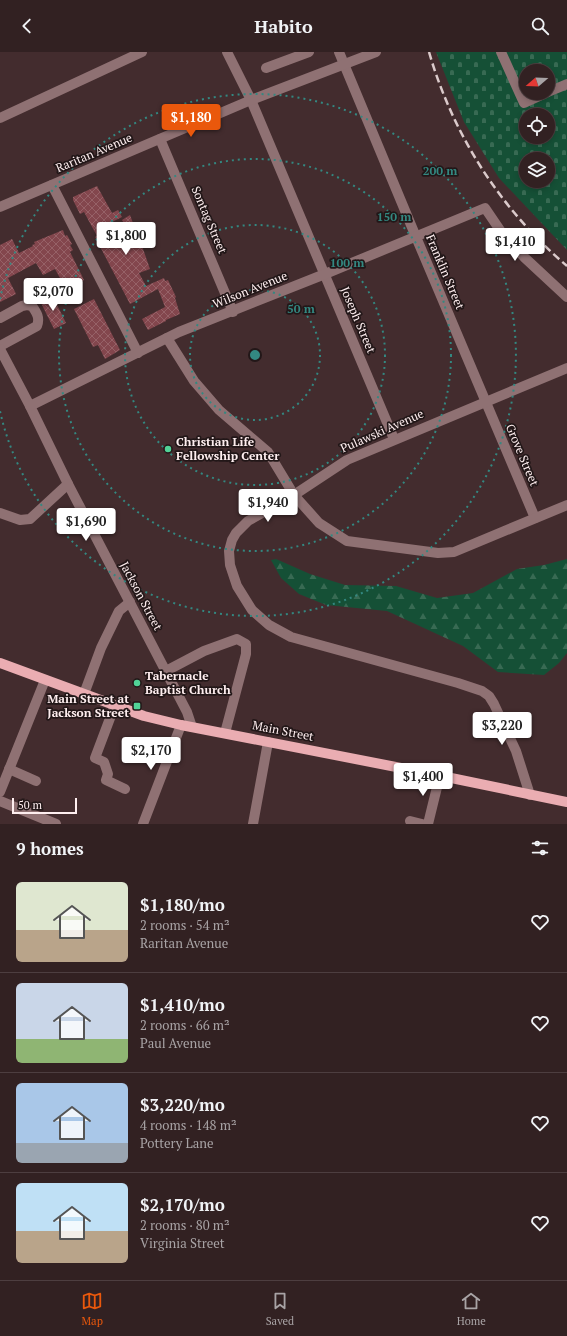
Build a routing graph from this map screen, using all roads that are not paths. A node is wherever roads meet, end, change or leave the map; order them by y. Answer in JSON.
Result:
{"nodes":[{"id":1,"x":142,"y":52,"type":"edge"},
{"id":2,"x":227,"y":52,"type":"edge"},
{"id":3,"x":309,"y":52,"type":"edge"},
{"id":4,"x":339,"y":52,"type":"edge"},
{"id":5,"x":376,"y":52,"type":"edge"},
{"id":6,"x":501,"y":52,"type":"edge"},
{"id":7,"x":344,"y":65,"type":"junction"},
{"id":8,"x":266,"y":68,"type":"dead end"},
{"id":9,"x":567,"y":84,"type":"edge"},
{"id":10,"x":555,"y":89,"type":"edge"},
{"id":11,"x":519,"y":92,"type":"edge"},
{"id":12,"x":251,"y":100,"type":"junction"},
{"id":13,"x":523,"y":100,"type":"edge"},
{"id":14,"x":531,"y":100,"type":"edge"},
{"id":15,"x":0,"y":118,"type":"edge"},
{"id":16,"x":160,"y":139,"type":"junction"},
{"id":17,"x":52,"y":185,"type":"junction"},
{"id":18,"x":0,"y":207,"type":"edge"},
{"id":19,"x":416,"y":237,"type":"junction"},
{"id":20,"x":325,"y":274,"type":"junction"},
{"id":21,"x":567,"y":297,"type":"edge"},
{"id":22,"x":233,"y":312,"type":"junction"},
{"id":23,"x":0,"y":318,"type":"edge"},
{"id":24,"x":167,"y":338,"type":"junction"},
{"id":25,"x":1,"y":351,"type":"edge"},
{"id":26,"x":138,"y":353,"type":"junction"},
{"id":27,"x":567,"y":368,"type":"edge"},
{"id":28,"x":486,"y":401,"type":"junction"},
{"id":29,"x":30,"y":406,"type":"junction"},
{"id":30,"x":394,"y":439,"type":"junction"},
{"id":31,"x":68,"y":484,"type":"junction"},
{"id":32,"x":294,"y":495,"type":"junction"},
{"id":33,"x":567,"y":505,"type":"edge"},
{"id":34,"x":0,"y":513,"type":"edge"},
{"id":35,"x":535,"y":518,"type":"junction"},
{"id":36,"x":130,"y":602,"type":"junction"},
{"id":37,"x":0,"y":663,"type":"edge"},
{"id":38,"x":166,"y":671,"type":"junction"},
{"id":39,"x":45,"y":680,"type":"junction"},
{"id":40,"x":84,"y":694,"type":"junction"},
{"id":41,"x":115,"y":705,"type":"junction"},
{"id":42,"x":181,"y":725,"type":"junction"},
{"id":43,"x":192,"y":727,"type":"junction"},
{"id":44,"x":225,"y":733,"type":"junction"},
{"id":45,"x":268,"y":742,"type":"junction"},
{"id":46,"x":9,"y":769,"type":"junction"},
{"id":47,"x":440,"y":775,"type":"junction"},
{"id":48,"x":36,"y":781,"type":"dead end"},
{"id":49,"x":125,"y":789,"type":"dead end"},
{"id":50,"x":0,"y":792,"type":"edge"},
{"id":51,"x":530,"y":795,"type":"junction"},
{"id":52,"x":0,"y":801,"type":"edge"},
{"id":53,"x":567,"y":802,"type":"edge"},
{"id":54,"x":410,"y":821,"type":"dead end"},
{"id":55,"x":56,"y":824,"type":"edge"},
{"id":56,"x":143,"y":824,"type":"edge"},
{"id":57,"x":253,"y":824,"type":"edge"},
{"id":58,"x":422,"y":824,"type":"edge"},
{"id":59,"x":428,"y":824,"type":"edge"}],
"edges":[{"from":1,"to":15,"type":"street"},
{"from":2,"to":12,"type":"street","name":"Joseph Street"},
{"from":3,"to":8,"type":"street"},
{"from":4,"to":7,"type":"street","name":"Franklin Street"},
{"from":5,"to":7,"type":"street","name":"Raritan Avenue"},
{"from":6,"to":11,"type":"street"},
{"from":7,"to":12,"type":"street","name":"Raritan Avenue"},
{"from":7,"to":19,"type":"street","name":"Franklin Street"},
{"from":9,"to":10,"type":"street"},
{"from":12,"to":16,"type":"street","name":"Raritan Avenue"},
{"from":12,"to":20,"type":"street","name":"Joseph Street"},
{"from":13,"to":14,"type":"street"},
{"from":16,"to":17,"type":"street","name":"Raritan Avenue"},
{"from":16,"to":22,"type":"street","name":"Sontag Street"},
{"from":17,"to":18,"type":"street","name":"Raritan Avenue"},
{"from":17,"to":26,"type":"street"},
{"from":19,"to":20,"type":"street","name":"Wilson Avenue"},
{"from":19,"to":21,"type":"street","name":"Wilson Avenue"},
{"from":19,"to":28,"type":"street","name":"Franklin Street"},
{"from":20,"to":22,"type":"street","name":"Wilson Avenue"},
{"from":20,"to":30,"type":"street","name":"Joseph Street"},
{"from":22,"to":24,"type":"street","name":"Wilson Avenue"},
{"from":23,"to":25,"type":"street"},
{"from":24,"to":26,"type":"street","name":"Wilson Avenue"},
{"from":24,"to":32,"type":"street"},
{"from":25,"to":29,"type":"street","name":"Jackson Street"},
{"from":26,"to":29,"type":"street","name":"Wilson Avenue"},
{"from":27,"to":28,"type":"street","name":"Pulawski Avenue"},
{"from":28,"to":30,"type":"street","name":"Pulawski Avenue"},
{"from":28,"to":35,"type":"street","name":"Grove Street"},
{"from":29,"to":31,"type":"street","name":"Jackson Street"},
{"from":30,"to":32,"type":"street","name":"Pulawski Avenue"},
{"from":31,"to":34,"type":"street"},
{"from":31,"to":36,"type":"street","name":"Jackson Street"},
{"from":32,"to":35,"type":"street"},
{"from":32,"to":51,"type":"street","name":"Pulawski Avenue"},
{"from":33,"to":35,"type":"street"},
{"from":36,"to":38,"type":"street","name":"Jackson Street"},
{"from":36,"to":40,"type":"street"},
{"from":37,"to":39,"type":"main road","name":"Main Street"},
{"from":38,"to":43,"type":"street","name":"Jackson Street"},
{"from":38,"to":44,"type":"street"},
{"from":39,"to":40,"type":"main road","name":"Main Street"},
{"from":39,"to":46,"type":"street"},
{"from":40,"to":41,"type":"main road","name":"Main Street"},
{"from":41,"to":42,"type":"main road","name":"Main Street"},
{"from":41,"to":49,"type":"street"},
{"from":42,"to":43,"type":"main road","name":"Main Street"},
{"from":42,"to":56,"type":"street"},
{"from":43,"to":44,"type":"main road","name":"Main Street"},
{"from":44,"to":45,"type":"main road","name":"Main Street"},
{"from":45,"to":47,"type":"main road","name":"Main Street"},
{"from":45,"to":57,"type":"street"},
{"from":46,"to":48,"type":"street"},
{"from":46,"to":50,"type":"street"},
{"from":47,"to":51,"type":"main road","name":"Main Street"},
{"from":47,"to":59,"type":"street"},
{"from":51,"to":53,"type":"main road","name":"Main Street"},
{"from":52,"to":55,"type":"street"},
{"from":54,"to":58,"type":"street"}]}
